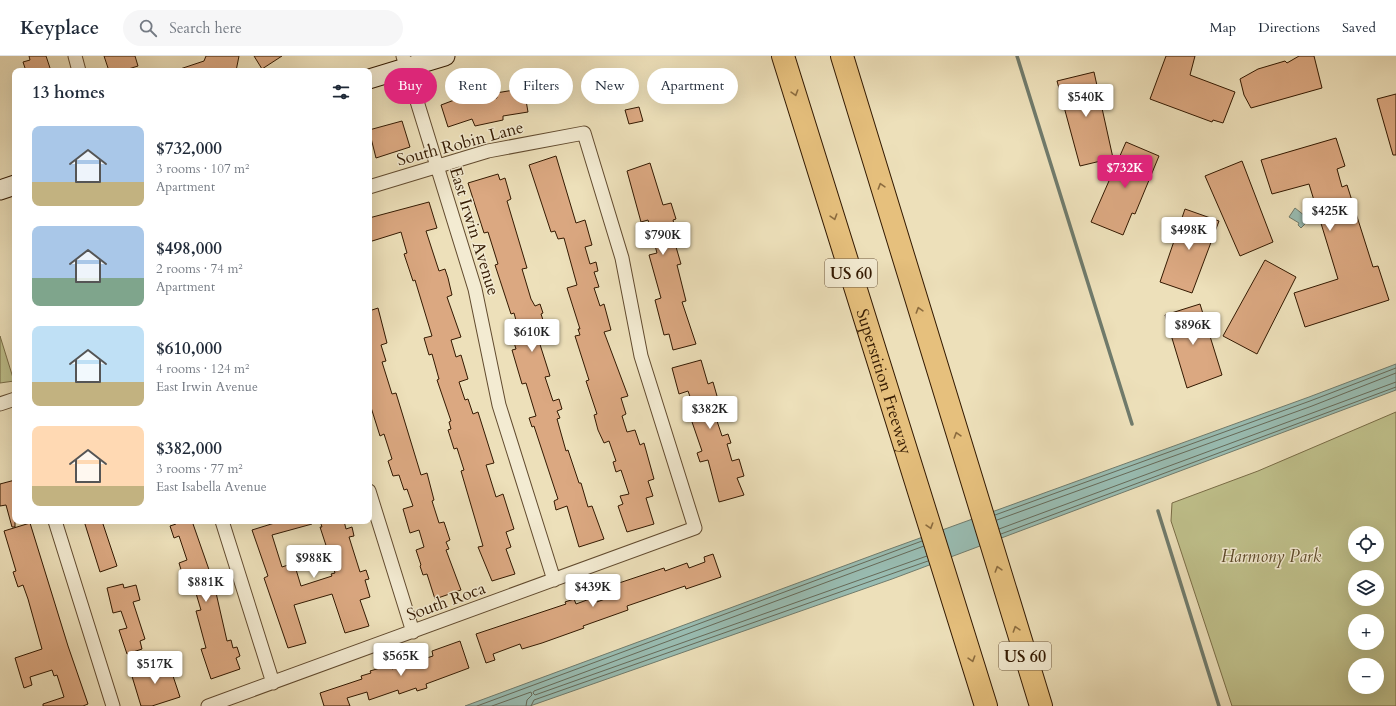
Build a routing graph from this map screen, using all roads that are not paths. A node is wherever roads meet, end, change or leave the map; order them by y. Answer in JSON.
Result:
{"nodes":[{"id":1,"x":75,"y":56,"type":"edge"},
{"id":2,"x":445,"y":56,"type":"edge"},
{"id":3,"x":783,"y":56,"type":"edge"},
{"id":4,"x":842,"y":56,"type":"edge"},
{"id":5,"x":404,"y":62,"type":"edge"},
{"id":6,"x":78,"y":68,"type":"edge"},
{"id":7,"x":372,"y":78,"type":"edge"},
{"id":8,"x":437,"y":166,"type":"junction"},
{"id":9,"x":12,"y":186,"type":"edge"},
{"id":10,"x":372,"y":186,"type":"edge"},
{"id":11,"x":0,"y":190,"type":"edge"},
{"id":12,"x":12,"y":400,"type":"edge"},
{"id":13,"x":0,"y":404,"type":"edge"},
{"id":14,"x":372,"y":501,"type":"edge"},
{"id":15,"x":55,"y":524,"type":"edge"},
{"id":16,"x":223,"y":524,"type":"edge"},
{"id":17,"x":695,"y":528,"type":"joint"},
{"id":18,"x":554,"y":580,"type":"junction"},
{"id":19,"x":413,"y":632,"type":"junction"},
{"id":20,"x":273,"y":683,"type":"junction"},
{"id":21,"x":113,"y":706,"type":"edge"},
{"id":22,"x":208,"y":706,"type":"edge"},
{"id":23,"x":986,"y":706,"type":"edge"},
{"id":24,"x":1041,"y":706,"type":"edge"}],
"edges":[{"from":1,"to":6,"type":"street"},
{"from":2,"to":5,"type":"main road"},
{"from":3,"to":23,"type":"highway","name":"Superstition Freeway","number":"US 60","one_way":true},
{"from":24,"to":4,"type":"highway","number":"US 60","one_way":true},
{"from":5,"to":7,"type":"main road"},
{"from":5,"to":8,"type":"street","name":"East Irwin Avenue"},
{"from":8,"to":10,"type":"street","name":"South Robin Lane"},
{"from":8,"to":17,"type":"street","name":"South Robin Lane"},
{"from":8,"to":18,"type":"street","name":"East Irwin Avenue"},
{"from":9,"to":11,"type":"main road"},
{"from":12,"to":13,"type":"street"},
{"from":14,"to":19,"type":"street"},
{"from":15,"to":21,"type":"street"},
{"from":16,"to":20,"type":"street"},
{"from":17,"to":18,"type":"street","name":"South Roca"},
{"from":18,"to":19,"type":"street","name":"South Roca"},
{"from":19,"to":20,"type":"street","name":"South Roca"},
{"from":20,"to":22,"type":"street","name":"South Roca"}]}
